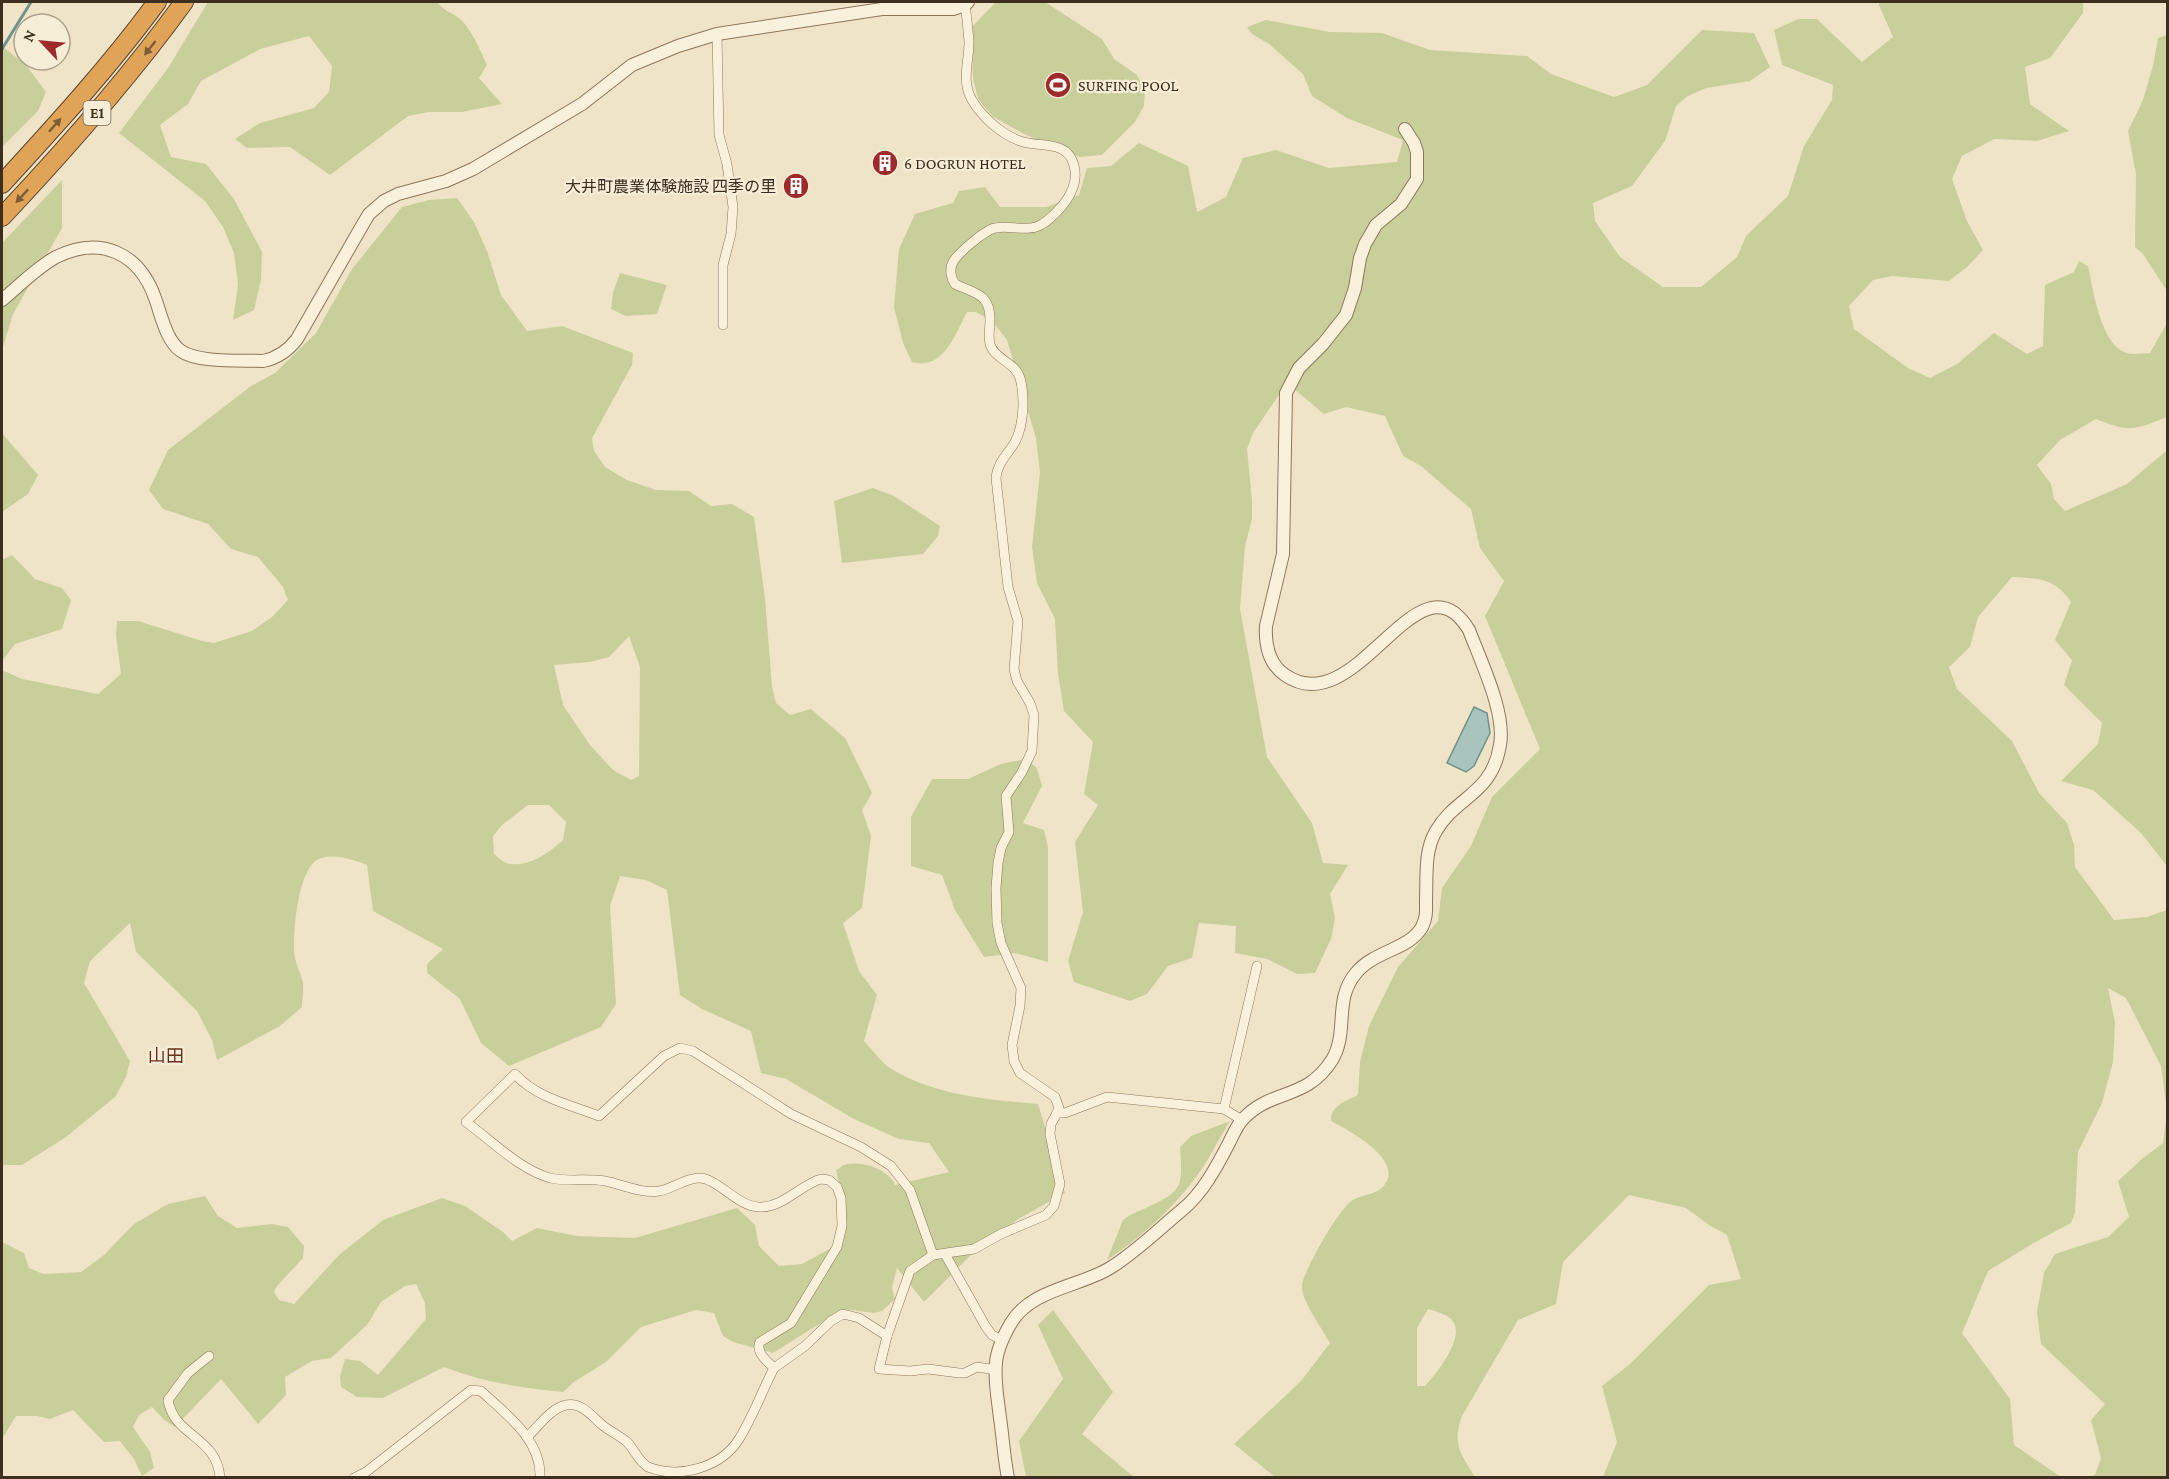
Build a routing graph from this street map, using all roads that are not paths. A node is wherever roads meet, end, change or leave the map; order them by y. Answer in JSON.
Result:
{"nodes":[{"id":1,"x":157,"y":2,"type":"edge"},
{"id":2,"x":184,"y":2,"type":"edge"},
{"id":3,"x":966,"y":3,"type":"edge"},
{"id":4,"x":717,"y":34,"type":"junction"},
{"id":5,"x":1405,"y":129,"type":"dead end"},
{"id":6,"x":2,"y":184,"type":"edge"},
{"id":7,"x":2,"y":217,"type":"edge"},
{"id":8,"x":2,"y":300,"type":"edge"},
{"id":9,"x":723,"y":325,"type":"dead end"},
{"id":10,"x":1257,"y":966,"type":"dead end"},
{"id":11,"x":1224,"y":1109,"type":"junction"},
{"id":12,"x":1057,"y":1113,"type":"junction"},
{"id":13,"x":1242,"y":1120,"type":"junction"},
{"id":14,"x":945,"y":1254,"type":"junction"},
{"id":15,"x":933,"y":1255,"type":"junction"},
{"id":16,"x":887,"y":1336,"type":"junction"},
{"id":17,"x":1002,"y":1340,"type":"junction"},
{"id":18,"x":209,"y":1356,"type":"dead end"},
{"id":19,"x":774,"y":1368,"type":"junction"},
{"id":20,"x":996,"y":1370,"type":"junction"},
{"id":21,"x":527,"y":1437,"type":"junction"},
{"id":22,"x":220,"y":1478,"type":"edge"},
{"id":23,"x":354,"y":1478,"type":"edge"},
{"id":24,"x":540,"y":1478,"type":"edge"},
{"id":25,"x":1008,"y":1478,"type":"edge"}],
"edges":[{"from":6,"to":1,"type":"highway","number":"E1","one_way":true},
{"from":2,"to":7,"type":"highway","number":"E1","one_way":true},
{"from":3,"to":4,"type":"street"},
{"from":3,"to":12,"type":"street"},
{"from":4,"to":8,"type":"street"},
{"from":4,"to":9,"type":"street"},
{"from":5,"to":13,"type":"street"},
{"from":10,"to":11,"type":"street"},
{"from":11,"to":12,"type":"street"},
{"from":11,"to":13,"type":"street"},
{"from":12,"to":14,"type":"street"},
{"from":13,"to":17,"type":"street"},
{"from":14,"to":15,"type":"street"},
{"from":14,"to":17,"type":"street"},
{"from":15,"to":16,"type":"street"},
{"from":15,"to":19,"type":"street"},
{"from":16,"to":19,"type":"street"},
{"from":16,"to":20,"type":"street"},
{"from":17,"to":20,"type":"street"},
{"from":18,"to":22,"type":"street"},
{"from":19,"to":21,"type":"street"},
{"from":20,"to":25,"type":"street"},
{"from":21,"to":23,"type":"street"},
{"from":21,"to":24,"type":"street"}]}
